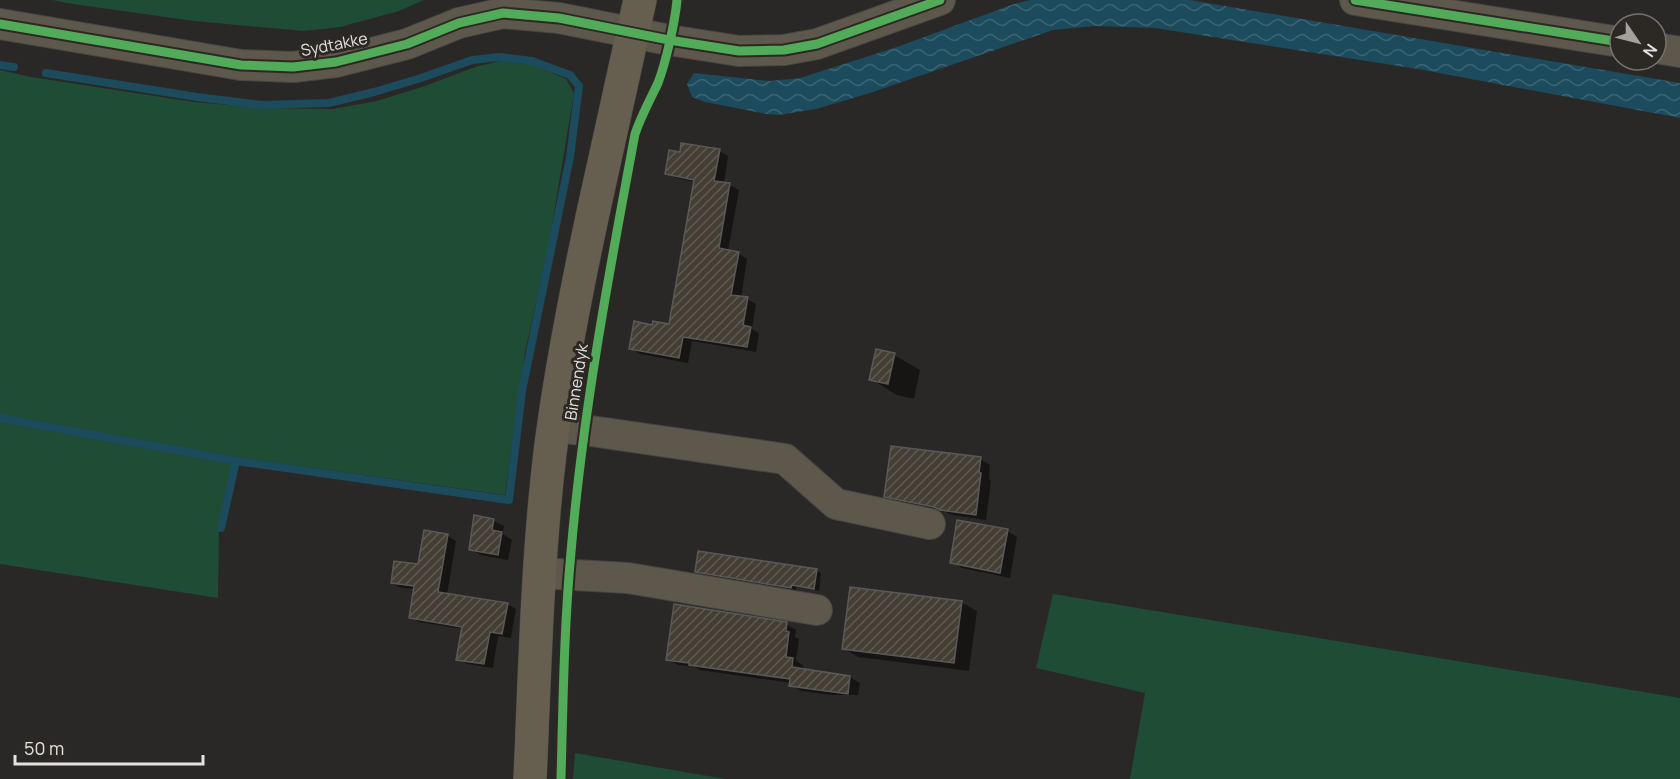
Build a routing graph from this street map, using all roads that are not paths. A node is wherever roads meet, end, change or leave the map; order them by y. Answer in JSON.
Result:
{"nodes":[{"id":1,"x":640,"y":0,"type":"edge"},
{"id":2,"x":940,"y":0,"type":"edge"},
{"id":3,"x":1355,"y":0,"type":"edge"},
{"id":4,"x":0,"y":24,"type":"edge"},
{"id":5,"x":633,"y":32,"type":"junction"},
{"id":6,"x":1608,"y":40,"type":"edge"},
{"id":7,"x":554,"y":427,"type":"junction"},
{"id":8,"x":930,"y":524,"type":"dead end"},
{"id":9,"x":539,"y":573,"type":"junction"},
{"id":10,"x":817,"y":610,"type":"dead end"},
{"id":11,"x":530,"y":779,"type":"edge"}],
"edges":[{"from":1,"to":5,"type":"main road","name":"Binnendyk"},
{"from":2,"to":5,"type":"street","name":"Sydtakke"},
{"from":3,"to":6,"type":"street"},
{"from":4,"to":5,"type":"street","name":"Sydtakke"},
{"from":5,"to":7,"type":"main road","name":"Binnendyk"},
{"from":7,"to":8,"type":"street"},
{"from":7,"to":9,"type":"main road","name":"Binnendyk"},
{"from":9,"to":10,"type":"street"},
{"from":9,"to":11,"type":"main road","name":"Binnendyk"}]}
